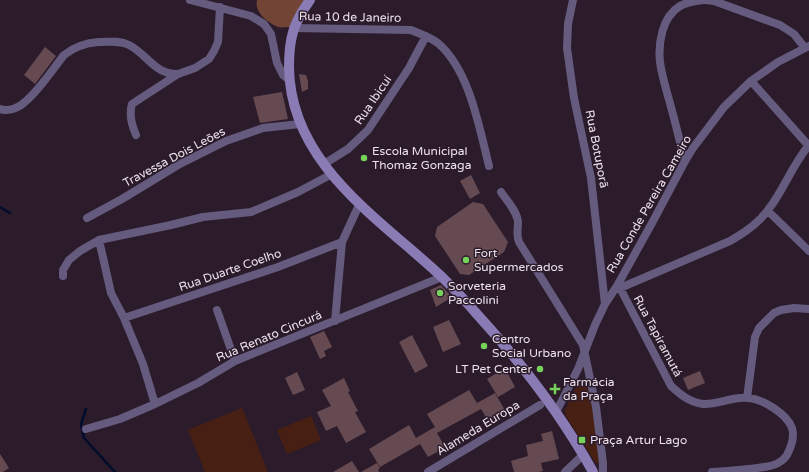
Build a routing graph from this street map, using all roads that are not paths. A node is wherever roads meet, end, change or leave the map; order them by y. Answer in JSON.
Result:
{"nodes":[{"id":1,"x":190,"y":0,"type":"edge"},
{"id":2,"x":310,"y":0,"type":"edge"},
{"id":3,"x":573,"y":0,"type":"edge"},
{"id":4,"x":705,"y":0,"type":"edge"},
{"id":5,"x":220,"y":7,"type":"junction"},
{"id":6,"x":293,"y":28,"type":"junction"},
{"id":7,"x":426,"y":36,"type":"junction"},
{"id":8,"x":807,"y":47,"type":"edge"},
{"id":9,"x":178,"y":74,"type":"junction"},
{"id":10,"x":289,"y":80,"type":"junction"},
{"id":11,"x":751,"y":81,"type":"junction"},
{"id":12,"x":0,"y":109,"type":"edge"},
{"id":13,"x":300,"y":124,"type":"junction"},
{"id":14,"x":136,"y":135,"type":"dead end"},
{"id":15,"x":809,"y":145,"type":"edge"},
{"id":16,"x":685,"y":161,"type":"junction"},
{"id":17,"x":324,"y":164,"type":"junction"},
{"id":18,"x":489,"y":166,"type":"dead end"},
{"id":19,"x":332,"y":174,"type":"junction"},
{"id":20,"x":501,"y":192,"type":"dead end"},
{"id":21,"x":359,"y":205,"type":"junction"},
{"id":22,"x":768,"y":211,"type":"junction"},
{"id":23,"x":87,"y":218,"type":"dead end"},
{"id":24,"x":99,"y":240,"type":"junction"},
{"id":25,"x":342,"y":242,"type":"junction"},
{"id":26,"x":809,"y":251,"type":"edge"},
{"id":27,"x":63,"y":276,"type":"dead end"},
{"id":28,"x":442,"y":277,"type":"junction"},
{"id":29,"x":618,"y":287,"type":"junction"},
{"id":30,"x":605,"y":304,"type":"junction"},
{"id":31,"x":809,"y":309,"type":"edge"},
{"id":32,"x":217,"y":310,"type":"dead end"},
{"id":33,"x":124,"y":318,"type":"junction"},
{"id":34,"x":335,"y":321,"type":"junction"},
{"id":35,"x":585,"y":352,"type":"junction"},
{"id":36,"x":235,"y":361,"type":"junction"},
{"id":37,"x":747,"y":398,"type":"junction"},
{"id":38,"x":155,"y":404,"type":"junction"},
{"id":39,"x":540,"y":405,"type":"dead end"},
{"id":40,"x":556,"y":412,"type":"junction"},
{"id":41,"x":86,"y":429,"type":"dead end"},
{"id":42,"x":583,"y":455,"type":"junction"},
{"id":43,"x":428,"y":472,"type":"edge"},
{"id":44,"x":565,"y":472,"type":"edge"},
{"id":45,"x":593,"y":472,"type":"edge"},
{"id":46,"x":603,"y":472,"type":"edge"},
{"id":47,"x":712,"y":472,"type":"edge"}],
"edges":[{"from":1,"to":5,"type":"street"},
{"from":2,"to":6,"type":"main road"},
{"from":3,"to":30,"type":"street","name":"Rua Botuporã"},
{"from":4,"to":8,"type":"street"},
{"from":4,"to":16,"type":"street"},
{"from":5,"to":9,"type":"street"},
{"from":5,"to":10,"type":"street"},
{"from":6,"to":7,"type":"street","name":"Rua 10 de Janeiro"},
{"from":6,"to":10,"type":"main road"},
{"from":7,"to":17,"type":"street","name":"Rua Ibicuí"},
{"from":7,"to":18,"type":"street","name":"Rua 10 de Janeiro"},
{"from":8,"to":11,"type":"street","name":"Rua Conde Pereira Cameiro"},
{"from":9,"to":12,"type":"street"},
{"from":9,"to":14,"type":"street"},
{"from":10,"to":13,"type":"main road"},
{"from":11,"to":15,"type":"street"},
{"from":11,"to":16,"type":"street","name":"Rua Conde Pereira Cameiro"},
{"from":13,"to":17,"type":"main road"},
{"from":13,"to":23,"type":"street","name":"Travessa Dois Leões"},
{"from":15,"to":22,"type":"street"},
{"from":16,"to":29,"type":"street","name":"Rua Conde Pereira Cameiro"},
{"from":17,"to":19,"type":"main road"},
{"from":19,"to":21,"type":"main road"},
{"from":19,"to":24,"type":"street"},
{"from":20,"to":35,"type":"street"},
{"from":21,"to":25,"type":"street"},
{"from":21,"to":28,"type":"main road"},
{"from":22,"to":26,"type":"street"},
{"from":22,"to":29,"type":"street"},
{"from":24,"to":27,"type":"street"},
{"from":24,"to":33,"type":"street"},
{"from":25,"to":33,"type":"street","name":"Rua Duarte Coelho"},
{"from":25,"to":34,"type":"street"},
{"from":28,"to":34,"type":"street","name":"Rua Renato Cincurá"},
{"from":28,"to":40,"type":"main road"},
{"from":29,"to":30,"type":"street","name":"Rua Conde Pereira Cameiro"},
{"from":29,"to":37,"type":"street","name":"Rua Tapiramutá"},
{"from":30,"to":35,"type":"street","name":"Rua Conde Pereira Cameiro"},
{"from":31,"to":37,"type":"street"},
{"from":32,"to":36,"type":"street"},
{"from":33,"to":38,"type":"street"},
{"from":34,"to":36,"type":"street","name":"Rua Renato Cincurá"},
{"from":35,"to":40,"type":"street","name":"Rua Conde Pereira Cameiro"},
{"from":35,"to":46,"type":"street"},
{"from":36,"to":38,"type":"street","name":"Rua Renato Cincurá"},
{"from":37,"to":47,"type":"street"},
{"from":38,"to":41,"type":"street","name":"Rua Renato Cincurá"},
{"from":39,"to":43,"type":"street","name":"Alameda Europa"},
{"from":40,"to":42,"type":"main road"},
{"from":42,"to":44,"type":"street"},
{"from":42,"to":45,"type":"main road"}]}
